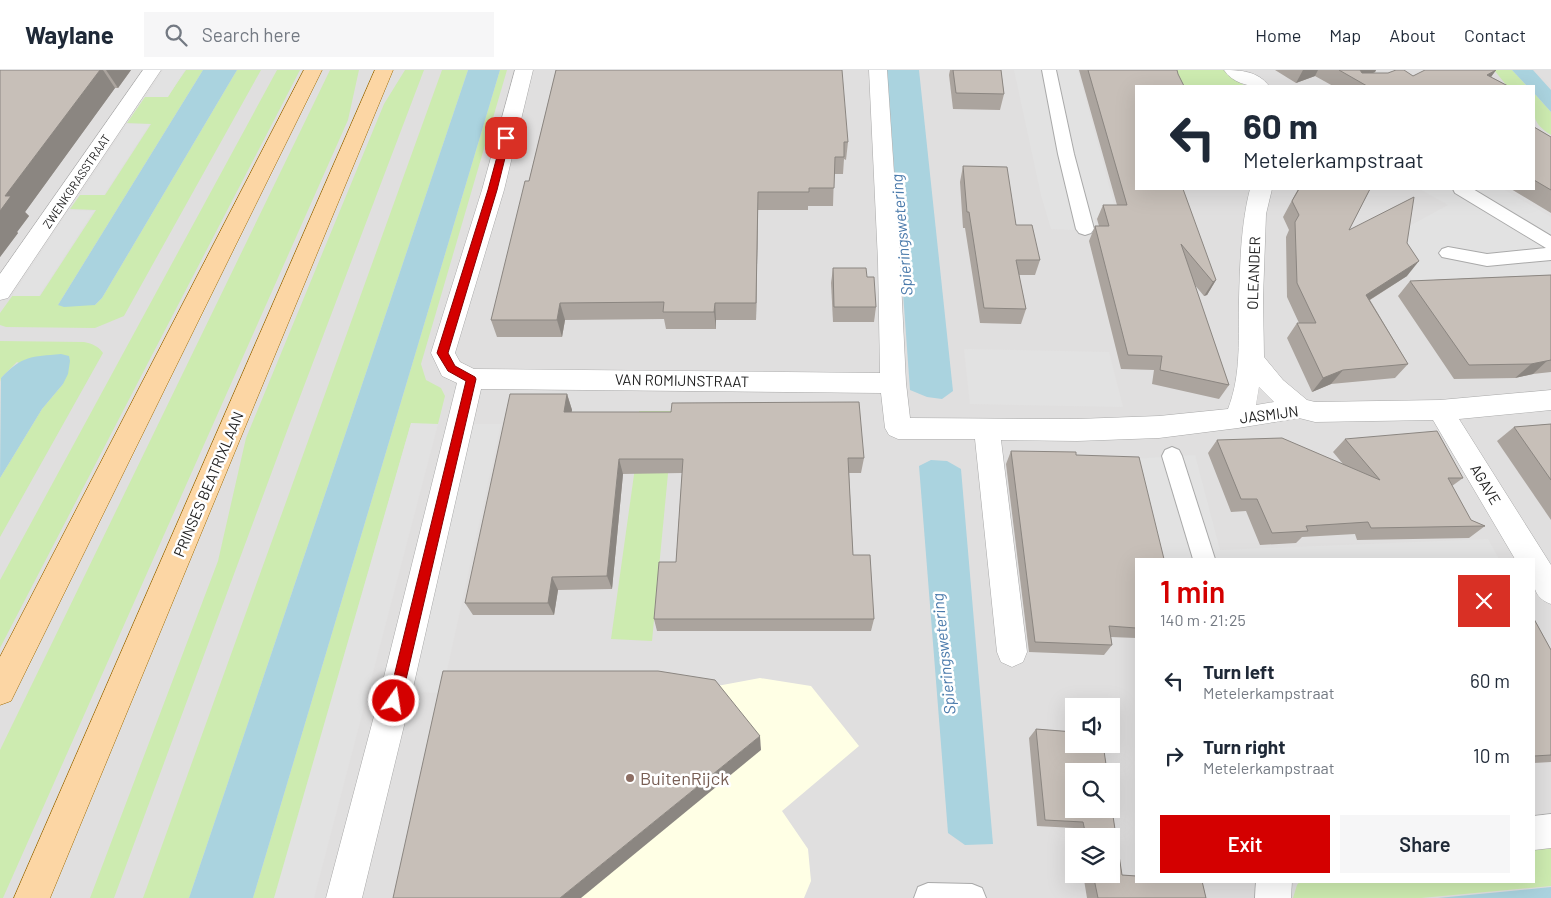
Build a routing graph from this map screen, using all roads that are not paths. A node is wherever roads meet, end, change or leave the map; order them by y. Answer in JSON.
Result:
{"nodes":[{"id":1,"x":152,"y":70,"type":"edge"},
{"id":2,"x":313,"y":70,"type":"edge"},
{"id":3,"x":384,"y":70,"type":"edge"},
{"id":4,"x":524,"y":70,"type":"edge"},
{"id":5,"x":878,"y":70,"type":"edge"},
{"id":6,"x":1049,"y":70,"type":"edge"},
{"id":7,"x":1233,"y":70,"type":"edge"},
{"id":8,"x":1257,"y":85,"type":"edge"},
{"id":9,"x":1261,"y":190,"type":"edge"},
{"id":10,"x":1463,"y":190,"type":"edge"},
{"id":11,"x":1085,"y":229,"type":"dead end"},
{"id":12,"x":1551,"y":244,"type":"edge"},
{"id":13,"x":1448,"y":253,"type":"dead end"},
{"id":14,"x":1551,"y":254,"type":"edge"},
{"id":15,"x":0,"y":292,"type":"edge"},
{"id":16,"x":1252,"y":359,"type":"junction"},
{"id":17,"x":471,"y":379,"type":"junction"},
{"id":18,"x":892,"y":383,"type":"junction"},
{"id":19,"x":1551,"y":400,"type":"edge"},
{"id":20,"x":1299,"y":408,"type":"junction"},
{"id":21,"x":1440,"y":410,"type":"junction"},
{"id":22,"x":1238,"y":418,"type":"junction"},
{"id":23,"x":987,"y":429,"type":"junction"},
{"id":24,"x":1172,"y":456,"type":"dead end"},
{"id":25,"x":1204,"y":558,"type":"edge"},
{"id":26,"x":1531,"y":558,"type":"edge"},
{"id":27,"x":1012,"y":652,"type":"dead end"},
{"id":28,"x":0,"y":690,"type":"edge"},
{"id":29,"x":1551,"y":831,"type":"edge"},
{"id":30,"x":1535,"y":833,"type":"edge"},
{"id":31,"x":1274,"y":883,"type":"edge"},
{"id":32,"x":928,"y":896,"type":"dead end"},
{"id":33,"x":32,"y":898,"type":"edge"},
{"id":34,"x":344,"y":898,"type":"edge"},
{"id":35,"x":972,"y":898,"type":"edge"},
{"id":36,"x":1273,"y":898,"type":"edge"}],
"edges":[{"from":1,"to":15,"type":"street","name":"ZWENKGRASSTRAAT"},
{"from":2,"to":28,"type":"main road"},
{"from":3,"to":33,"type":"main road","name":"PRINSES BEATRIXLAAN"},
{"from":4,"to":17,"type":"street"},
{"from":5,"to":18,"type":"street"},
{"from":6,"to":11,"type":"lane"},
{"from":7,"to":8,"type":"street"},
{"from":9,"to":16,"type":"street","name":"OLEANDER"},
{"from":10,"to":12,"type":"lane"},
{"from":13,"to":14,"type":"lane"},
{"from":16,"to":20,"type":"street"},
{"from":16,"to":22,"type":"street","name":"OLEANDER"},
{"from":17,"to":18,"type":"street","name":"VAN ROMIJNSTRAAT"},
{"from":17,"to":34,"type":"street"},
{"from":18,"to":23,"type":"street","name":"JASMIJN"},
{"from":19,"to":21,"type":"street","name":"JASMIJN"},
{"from":20,"to":21,"type":"street","name":"JASMIJN"},
{"from":20,"to":22,"type":"street","name":"JASMIJN"},
{"from":21,"to":26,"type":"street","name":"AGAVE"},
{"from":22,"to":23,"type":"street","name":"JASMIJN"},
{"from":23,"to":27,"type":"street"},
{"from":24,"to":25,"type":"lane"},
{"from":29,"to":30,"type":"street"},
{"from":31,"to":36,"type":"street"},
{"from":32,"to":35,"type":"lane"}]}
